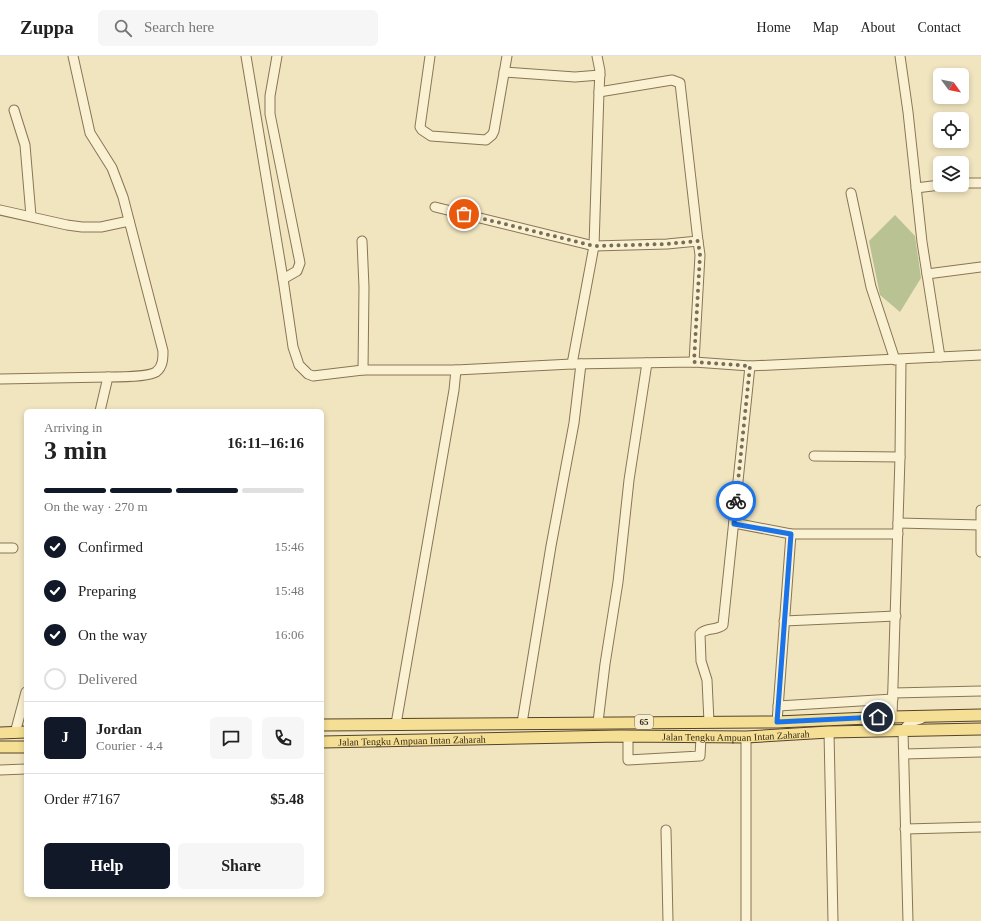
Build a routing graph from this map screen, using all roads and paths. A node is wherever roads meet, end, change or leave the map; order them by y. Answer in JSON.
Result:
{"nodes":[{"id":1,"x":73,"y":56,"type":"edge"},
{"id":2,"x":246,"y":56,"type":"edge"},
{"id":3,"x":250,"y":56,"type":"edge"},
{"id":4,"x":277,"y":56,"type":"edge"},
{"id":5,"x":430,"y":56,"type":"edge"},
{"id":6,"x":507,"y":56,"type":"edge"},
{"id":7,"x":597,"y":56,"type":"edge"},
{"id":8,"x":900,"y":56,"type":"edge"},
{"id":9,"x":248,"y":67,"type":"junction"},
{"id":10,"x":504,"y":72,"type":"junction"},
{"id":11,"x":600,"y":75,"type":"junction"},
{"id":12,"x":599,"y":92,"type":"junction"},
{"id":13,"x":14,"y":110,"type":"dead end"},
{"id":14,"x":969,"y":183,"type":"edge"},
{"id":15,"x":981,"y":183,"type":"edge"},
{"id":16,"x":933,"y":186,"type":"edge"},
{"id":17,"x":916,"y":188,"type":"junction"},
{"id":18,"x":851,"y":193,"type":"dead end"},
{"id":19,"x":436,"y":207,"type":"dead end"},
{"id":20,"x":0,"y":210,"type":"edge"},
{"id":21,"x":31,"y":216,"type":"junction"},
{"id":22,"x":129,"y":221,"type":"junction"},
{"id":23,"x":362,"y":241,"type":"dead end"},
{"id":24,"x":698,"y":241,"type":"junction"},
{"id":25,"x":594,"y":246,"type":"junction"},
{"id":26,"x":981,"y":267,"type":"edge"},
{"id":27,"x":927,"y":274,"type":"junction"},
{"id":28,"x":283,"y":278,"type":"junction"},
{"id":29,"x":981,"y":355,"type":"edge"},
{"id":30,"x":940,"y":357,"type":"junction"},
{"id":31,"x":898,"y":360,"type":"junction"},
{"id":32,"x":694,"y":362,"type":"junction"},
{"id":33,"x":647,"y":363,"type":"junction"},
{"id":34,"x":576,"y":364,"type":"junction"},
{"id":35,"x":750,"y":366,"type":"junction"},
{"id":36,"x":363,"y":370,"type":"junction"},
{"id":37,"x":456,"y":370,"type":"junction"},
{"id":38,"x":108,"y":377,"type":"junction"},
{"id":39,"x":0,"y":379,"type":"edge"},
{"id":40,"x":100,"y":409,"type":"edge"},
{"id":41,"x":814,"y":456,"type":"dead end"},
{"id":42,"x":900,"y":457,"type":"junction"},
{"id":43,"x":981,"y":510,"type":"edge"},
{"id":44,"x":981,"y":520,"type":"edge"},
{"id":45,"x":898,"y":523,"type":"junction"},
{"id":46,"x":734,"y":524,"type":"junction"},
{"id":47,"x":981,"y":525,"type":"edge"},
{"id":48,"x":791,"y":534,"type":"junction"},
{"id":49,"x":898,"y":534,"type":"junction"},
{"id":50,"x":0,"y":548,"type":"edge"},
{"id":51,"x":13,"y":548,"type":"dead end"},
{"id":52,"x":981,"y":552,"type":"edge"},
{"id":53,"x":896,"y":616,"type":"junction"},
{"id":54,"x":784,"y":621,"type":"junction"},
{"id":55,"x":981,"y":691,"type":"edge"},
{"id":56,"x":893,"y":696,"type":"junction"},
{"id":57,"x":778,"y":706,"type":"junction"},
{"id":58,"x":24,"y":708,"type":"edge"},
{"id":59,"x":981,"y":715,"type":"edge"},
{"id":60,"x":932,"y":716,"type":"junction"},
{"id":61,"x":892,"y":717,"type":"junction"},
{"id":62,"x":598,"y":722,"type":"junction"},
{"id":63,"x":709,"y":722,"type":"junction"},
{"id":64,"x":777,"y":722,"type":"junction"},
{"id":65,"x":522,"y":723,"type":"junction"},
{"id":66,"x":396,"y":724,"type":"junction"},
{"id":67,"x":324,"y":725,"type":"edge"},
{"id":68,"x":981,"y":729,"type":"edge"},
{"id":69,"x":903,"y":731,"type":"junction"},
{"id":70,"x":823,"y":732,"type":"junction"},
{"id":71,"x":0,"y":733,"type":"edge"},
{"id":72,"x":21,"y":733,"type":"edge"},
{"id":73,"x":628,"y":736,"type":"junction"},
{"id":74,"x":701,"y":737,"type":"junction"},
{"id":75,"x":746,"y":737,"type":"junction"},
{"id":76,"x":393,"y":741,"type":"junction"},
{"id":77,"x":324,"y":742,"type":"edge"},
{"id":78,"x":0,"y":747,"type":"edge"},
{"id":79,"x":24,"y":747,"type":"edge"},
{"id":80,"x":981,"y":752,"type":"edge"},
{"id":81,"x":904,"y":754,"type":"junction"},
{"id":82,"x":24,"y":769,"type":"edge"},
{"id":83,"x":0,"y":770,"type":"edge"},
{"id":84,"x":981,"y":827,"type":"edge"},
{"id":85,"x":905,"y":829,"type":"junction"},
{"id":86,"x":666,"y":830,"type":"dead end"},
{"id":87,"x":668,"y":921,"type":"edge"},
{"id":88,"x":746,"y":921,"type":"edge"},
{"id":89,"x":833,"y":921,"type":"edge"},
{"id":90,"x":908,"y":921,"type":"edge"}],
"edges":[{"from":1,"to":22,"type":"street"},
{"from":2,"to":9,"type":"street"},
{"from":3,"to":9,"type":"street"},
{"from":4,"to":28,"type":"street"},
{"from":5,"to":10,"type":"street"},
{"from":6,"to":10,"type":"street"},
{"from":7,"to":11,"type":"street"},
{"from":8,"to":17,"type":"street"},
{"from":9,"to":28,"type":"street"},
{"from":10,"to":11,"type":"street"},
{"from":11,"to":12,"type":"street"},
{"from":12,"to":24,"type":"street"},
{"from":12,"to":25,"type":"street"},
{"from":13,"to":21,"type":"street"},
{"from":14,"to":15,"type":"street"},
{"from":16,"to":17,"type":"street"},
{"from":17,"to":27,"type":"street"},
{"from":18,"to":31,"type":"street"},
{"from":19,"to":25,"type":"street"},
{"from":20,"to":21,"type":"street"},
{"from":21,"to":22,"type":"street"},
{"from":22,"to":38,"type":"street"},
{"from":23,"to":36,"type":"street"},
{"from":24,"to":25,"type":"street"},
{"from":24,"to":32,"type":"street"},
{"from":25,"to":34,"type":"street"},
{"from":26,"to":27,"type":"street"},
{"from":27,"to":30,"type":"street"},
{"from":28,"to":36,"type":"street"},
{"from":29,"to":30,"type":"street"},
{"from":30,"to":31,"type":"street"},
{"from":31,"to":35,"type":"street"},
{"from":31,"to":42,"type":"street"},
{"from":32,"to":33,"type":"street"},
{"from":32,"to":35,"type":"street"},
{"from":33,"to":34,"type":"street"},
{"from":33,"to":62,"type":"street"},
{"from":34,"to":37,"type":"street"},
{"from":34,"to":65,"type":"street"},
{"from":35,"to":46,"type":"street"},
{"from":36,"to":37,"type":"street"},
{"from":37,"to":66,"type":"street"},
{"from":38,"to":39,"type":"street"},
{"from":38,"to":40,"type":"street"},
{"from":41,"to":42,"type":"street"},
{"from":42,"to":45,"type":"street"},
{"from":43,"to":44,"type":"street"},
{"from":44,"to":47,"type":"street"},
{"from":45,"to":47,"type":"street"},
{"from":45,"to":49,"type":"street"},
{"from":46,"to":48,"type":"street"},
{"from":46,"to":63,"type":"street"},
{"from":47,"to":52,"type":"street"},
{"from":48,"to":49,"type":"street"},
{"from":48,"to":54,"type":"street"},
{"from":49,"to":53,"type":"street"},
{"from":50,"to":51,"type":"street"},
{"from":53,"to":54,"type":"street"},
{"from":53,"to":56,"type":"street"},
{"from":54,"to":57,"type":"street"},
{"from":55,"to":56,"type":"street"},
{"from":56,"to":57,"type":"street"},
{"from":56,"to":61,"type":"street"},
{"from":57,"to":64,"type":"street"},
{"from":58,"to":72,"type":"street"},
{"from":59,"to":60,"type":"main road","name":"Jalan Tengku Ampuan Intan Zaharah","number":"65"},
{"from":60,"to":61,"type":"main road","name":"Jalan Tengku Ampuan Intan Zaharah","number":"65"},
{"from":60,"to":69,"type":"street"},
{"from":61,"to":64,"type":"main road","name":"Jalan Tengku Ampuan Intan Zaharah","number":"65"},
{"from":61,"to":70,"type":"street"},
{"from":62,"to":63,"type":"main road","name":"Jalan Tengku Ampuan Intan Zaharah","number":"65"},
{"from":62,"to":65,"type":"main road","name":"Jalan Tengku Ampuan Intan Zaharah","number":"65"},
{"from":63,"to":64,"type":"main road","name":"Jalan Tengku Ampuan Intan Zaharah","number":"65"},
{"from":65,"to":66,"type":"main road","name":"Jalan Tengku Ampuan Intan Zaharah","number":"65"},
{"from":66,"to":67,"type":"main road","name":"Jalan Tengku Ampuan Intan Zaharah","number":"65"},
{"from":66,"to":76,"type":"main road"},
{"from":68,"to":69,"type":"main road","name":"Jalan Tengku Ampuan Intan Zaharah","number":"65"},
{"from":69,"to":70,"type":"main road","name":"Jalan Tengku Ampuan Intan Zaharah","number":"65"},
{"from":69,"to":81,"type":"street"},
{"from":70,"to":75,"type":"main road","name":"Jalan Tengku Ampuan Intan Zaharah","number":"65"},
{"from":70,"to":89,"type":"street"},
{"from":71,"to":72,"type":"main road"},
{"from":73,"to":74,"type":"main road","name":"Jalan Tengku Ampuan Intan Zaharah","number":"65"},
{"from":73,"to":74,"type":"street"},
{"from":73,"to":76,"type":"main road","name":"Jalan Tengku Ampuan Intan Zaharah","number":"65"},
{"from":74,"to":75,"type":"main road","name":"Jalan Tengku Ampuan Intan Zaharah","number":"65"},
{"from":75,"to":88,"type":"street"},
{"from":76,"to":77,"type":"main road","name":"Jalan Tengku Ampuan Intan Zaharah","number":"65"},
{"from":78,"to":79,"type":"main road"},
{"from":80,"to":81,"type":"street"},
{"from":81,"to":85,"type":"street"},
{"from":82,"to":83,"type":"street"},
{"from":84,"to":85,"type":"street"},
{"from":85,"to":90,"type":"street"},
{"from":86,"to":87,"type":"street"}]}
